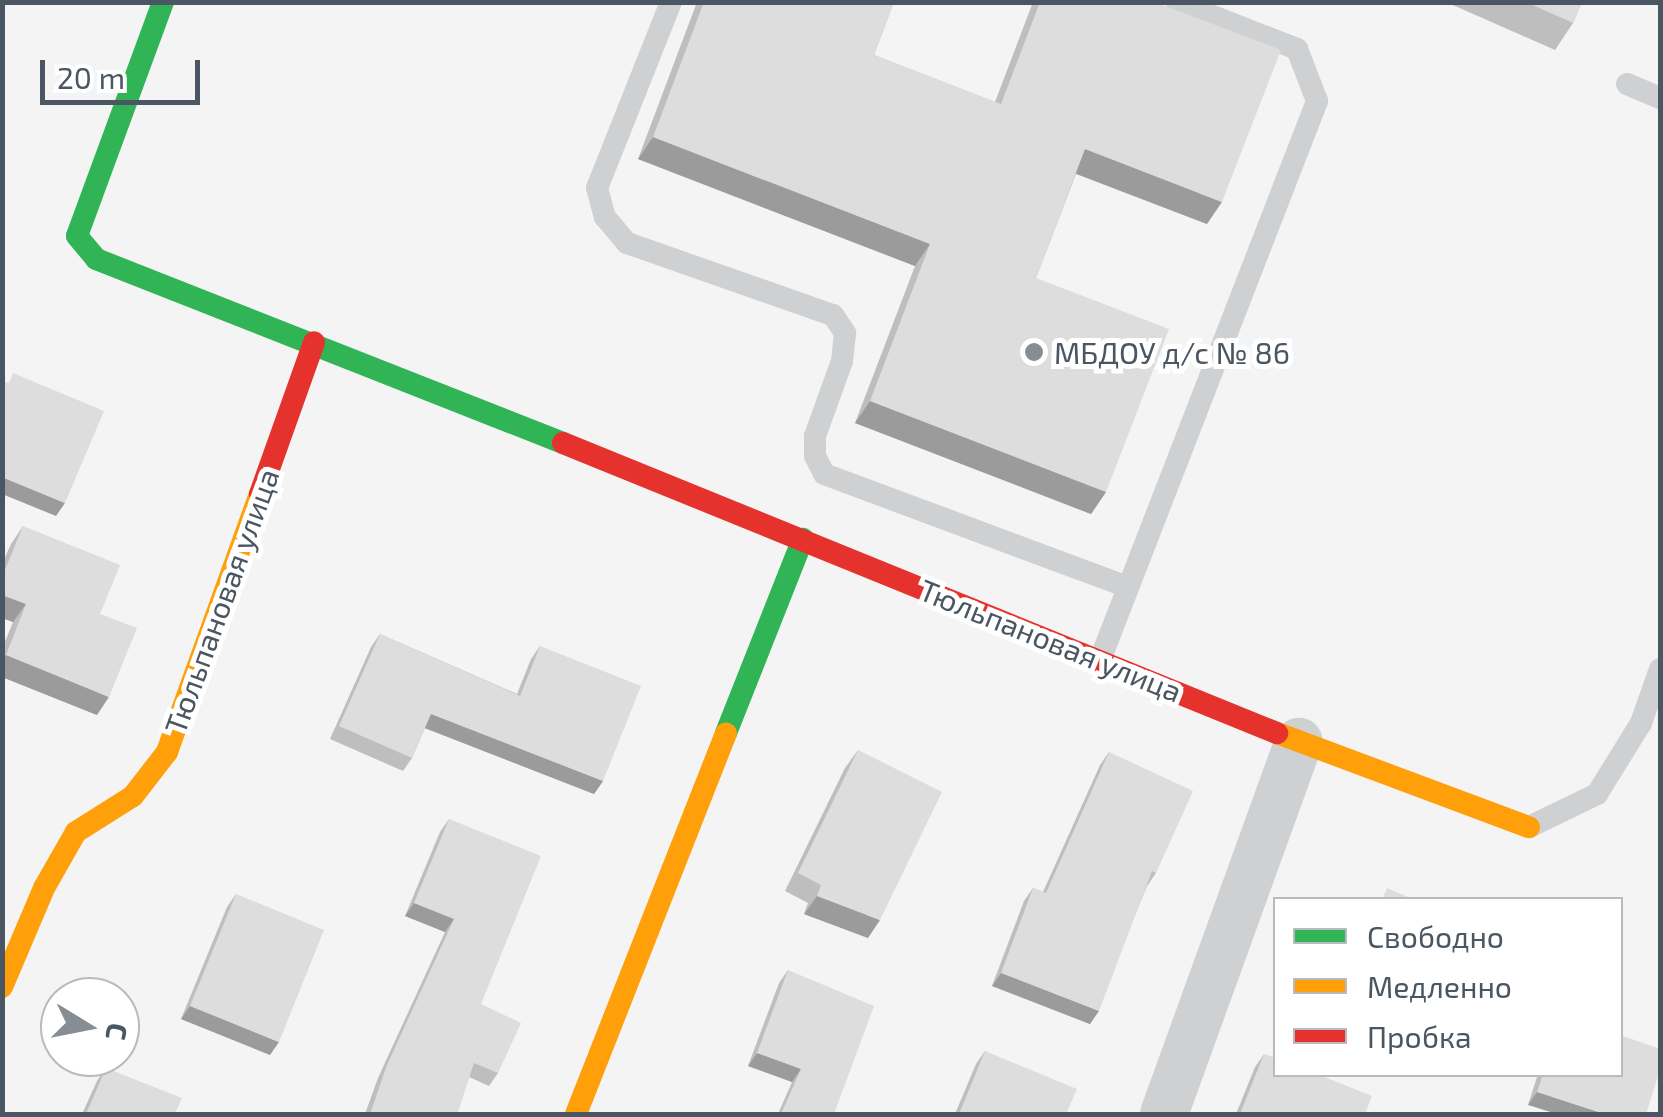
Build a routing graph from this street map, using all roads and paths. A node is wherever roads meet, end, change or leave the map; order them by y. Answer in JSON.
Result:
{"nodes":[{"id":1,"x":163,"y":2,"type":"edge"},
{"id":2,"x":670,"y":2,"type":"edge"},
{"id":3,"x":1177,"y":2,"type":"edge"},
{"id":4,"x":1627,"y":84,"type":"dead end"},
{"id":5,"x":1660,"y":98,"type":"edge"},
{"id":6,"x":314,"y":342,"type":"junction"},
{"id":7,"x":803,"y":538,"type":"junction"},
{"id":8,"x":1128,"y":587,"type":"junction"},
{"id":9,"x":1100,"y":660,"type":"junction"},
{"id":10,"x":1660,"y":669,"type":"edge"},
{"id":11,"x":1300,"y":742,"type":"junction"},
{"id":12,"x":1529,"y":827,"type":"joint"},
{"id":13,"x":2,"y":987,"type":"edge"},
{"id":14,"x":576,"y":1114,"type":"edge"},
{"id":15,"x":1164,"y":1114,"type":"edge"}],
"edges":[{"from":1,"to":6,"type":"street","name":"Тюльпановая улица"},
{"from":2,"to":8,"type":"lane"},
{"from":3,"to":8,"type":"lane"},
{"from":4,"to":5,"type":"lane"},
{"from":6,"to":7,"type":"street","name":"Тюльпановая улица"},
{"from":6,"to":13,"type":"street","name":"Тюльпановая улица"},
{"from":7,"to":9,"type":"street","name":"Тюльпановая улица"},
{"from":7,"to":14,"type":"street"},
{"from":8,"to":9,"type":"lane"},
{"from":9,"to":11,"type":"street","name":"Тюльпановая улица"},
{"from":10,"to":12,"type":"lane"},
{"from":11,"to":12,"type":"street","name":"Тюльпановая улица"},
{"from":11,"to":15,"type":"street"}]}
